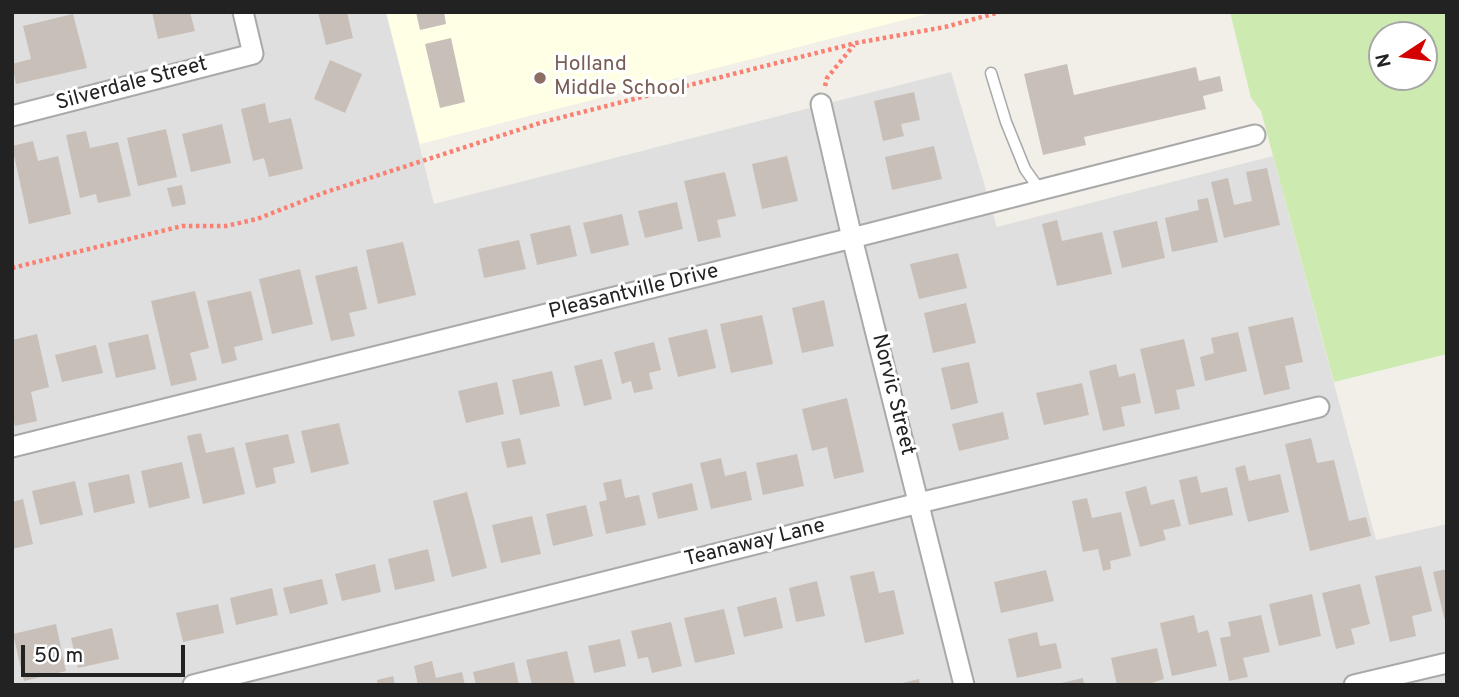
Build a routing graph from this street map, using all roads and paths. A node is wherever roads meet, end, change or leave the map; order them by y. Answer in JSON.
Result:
{"nodes":[{"id":1,"x":243,"y":12,"type":"edge"},
{"id":2,"x":1000,"y":12,"type":"edge"},
{"id":3,"x":856,"y":43,"type":"junction"},
{"id":4,"x":991,"y":73,"type":"dead end"},
{"id":5,"x":821,"y":104,"type":"joint"},
{"id":6,"x":12,"y":116,"type":"edge"},
{"id":7,"x":1255,"y":135,"type":"dead end"},
{"id":8,"x":1040,"y":190,"type":"junction"},
{"id":9,"x":852,"y":238,"type":"junction"},
{"id":10,"x":12,"y":268,"type":"edge"},
{"id":11,"x":1319,"y":407,"type":"dead end"},
{"id":12,"x":12,"y":447,"type":"edge"},
{"id":13,"x":919,"y":503,"type":"junction"},
{"id":14,"x":1447,"y":663,"type":"edge"},
{"id":15,"x":193,"y":685,"type":"edge"},
{"id":16,"x":964,"y":685,"type":"edge"},
{"id":17,"x":1354,"y":685,"type":"edge"}],
"edges":[{"from":1,"to":6,"type":"street","name":"Silverdale Street"},
{"from":2,"to":3,"type":"path"},
{"from":3,"to":5,"type":"path"},
{"from":3,"to":10,"type":"path"},
{"from":4,"to":8,"type":"lane"},
{"from":5,"to":9,"type":"street","name":"Norvic Street"},
{"from":7,"to":8,"type":"street","name":"Pleasantville Drive"},
{"from":8,"to":9,"type":"street","name":"Pleasantville Drive"},
{"from":9,"to":12,"type":"street","name":"Pleasantville Drive"},
{"from":9,"to":13,"type":"street","name":"Norvic Street"},
{"from":11,"to":13,"type":"street","name":"Teanaway Lane"},
{"from":13,"to":15,"type":"street","name":"Teanaway Lane"},
{"from":13,"to":16,"type":"street","name":"Norvic Street"},
{"from":14,"to":17,"type":"street"}]}
